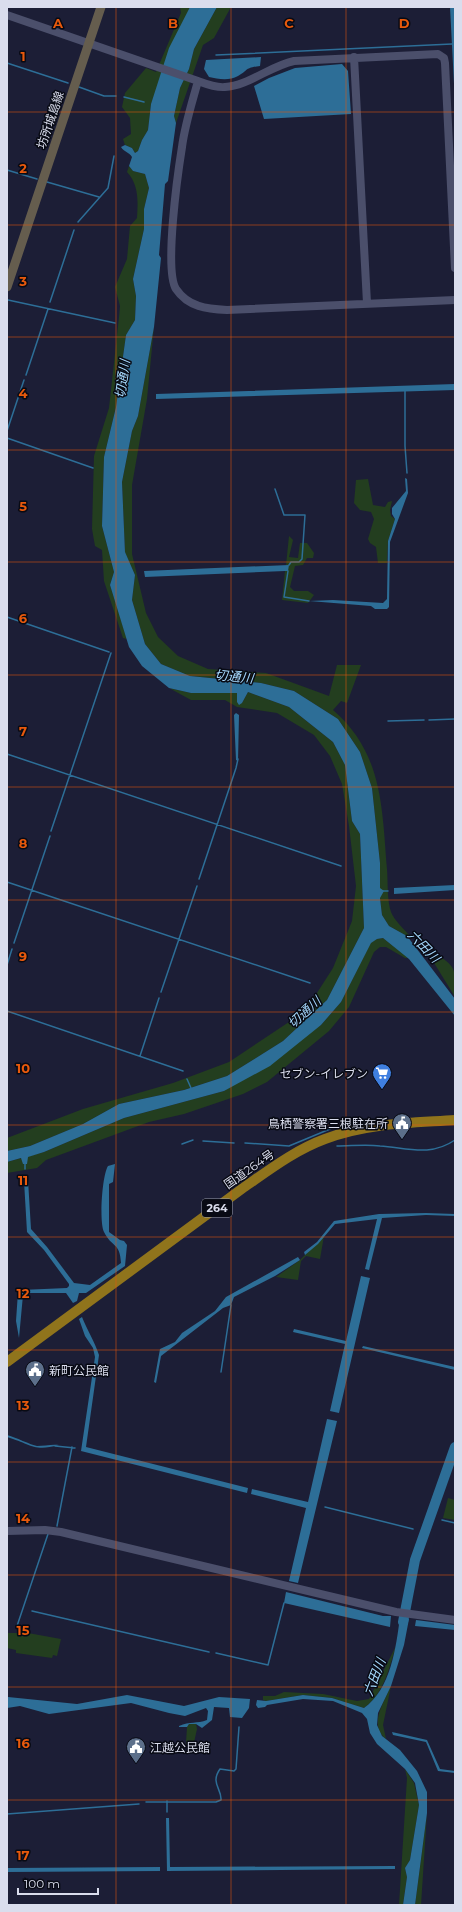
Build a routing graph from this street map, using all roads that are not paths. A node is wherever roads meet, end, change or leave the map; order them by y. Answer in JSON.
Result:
{"nodes":[{"id":1,"x":101,"y":7,"type":"edge"},
{"id":2,"x":7,"y":15,"type":"edge"},
{"id":3,"x":89,"y":42,"type":"junction"},
{"id":4,"x":354,"y":57,"type":"junction"},
{"id":5,"x":195,"y":80,"type":"junction"},
{"id":6,"x":455,"y":268,"type":"edge"},
{"id":7,"x":7,"y":287,"type":"edge"},
{"id":8,"x":455,"y":300,"type":"edge"},
{"id":9,"x":367,"y":303,"type":"junction"},
{"id":10,"x":455,"y":1120,"type":"edge"},
{"id":11,"x":7,"y":1362,"type":"edge"},
{"id":12,"x":7,"y":1531,"type":"edge"},
{"id":13,"x":455,"y":1620,"type":"edge"}],
"edges":[{"from":1,"to":3,"type":"main road","name":"坊所城島線"},
{"from":2,"to":3,"type":"street"},
{"from":3,"to":5,"type":"street"},
{"from":3,"to":7,"type":"main road","name":"坊所城島線"},
{"from":4,"to":5,"type":"street"},
{"from":4,"to":6,"type":"street"},
{"from":4,"to":9,"type":"street"},
{"from":5,"to":9,"type":"street"},
{"from":8,"to":9,"type":"street"},
{"from":10,"to":11,"type":"highway","name":"国道264号","number":"264"},
{"from":12,"to":13,"type":"street"}]}
